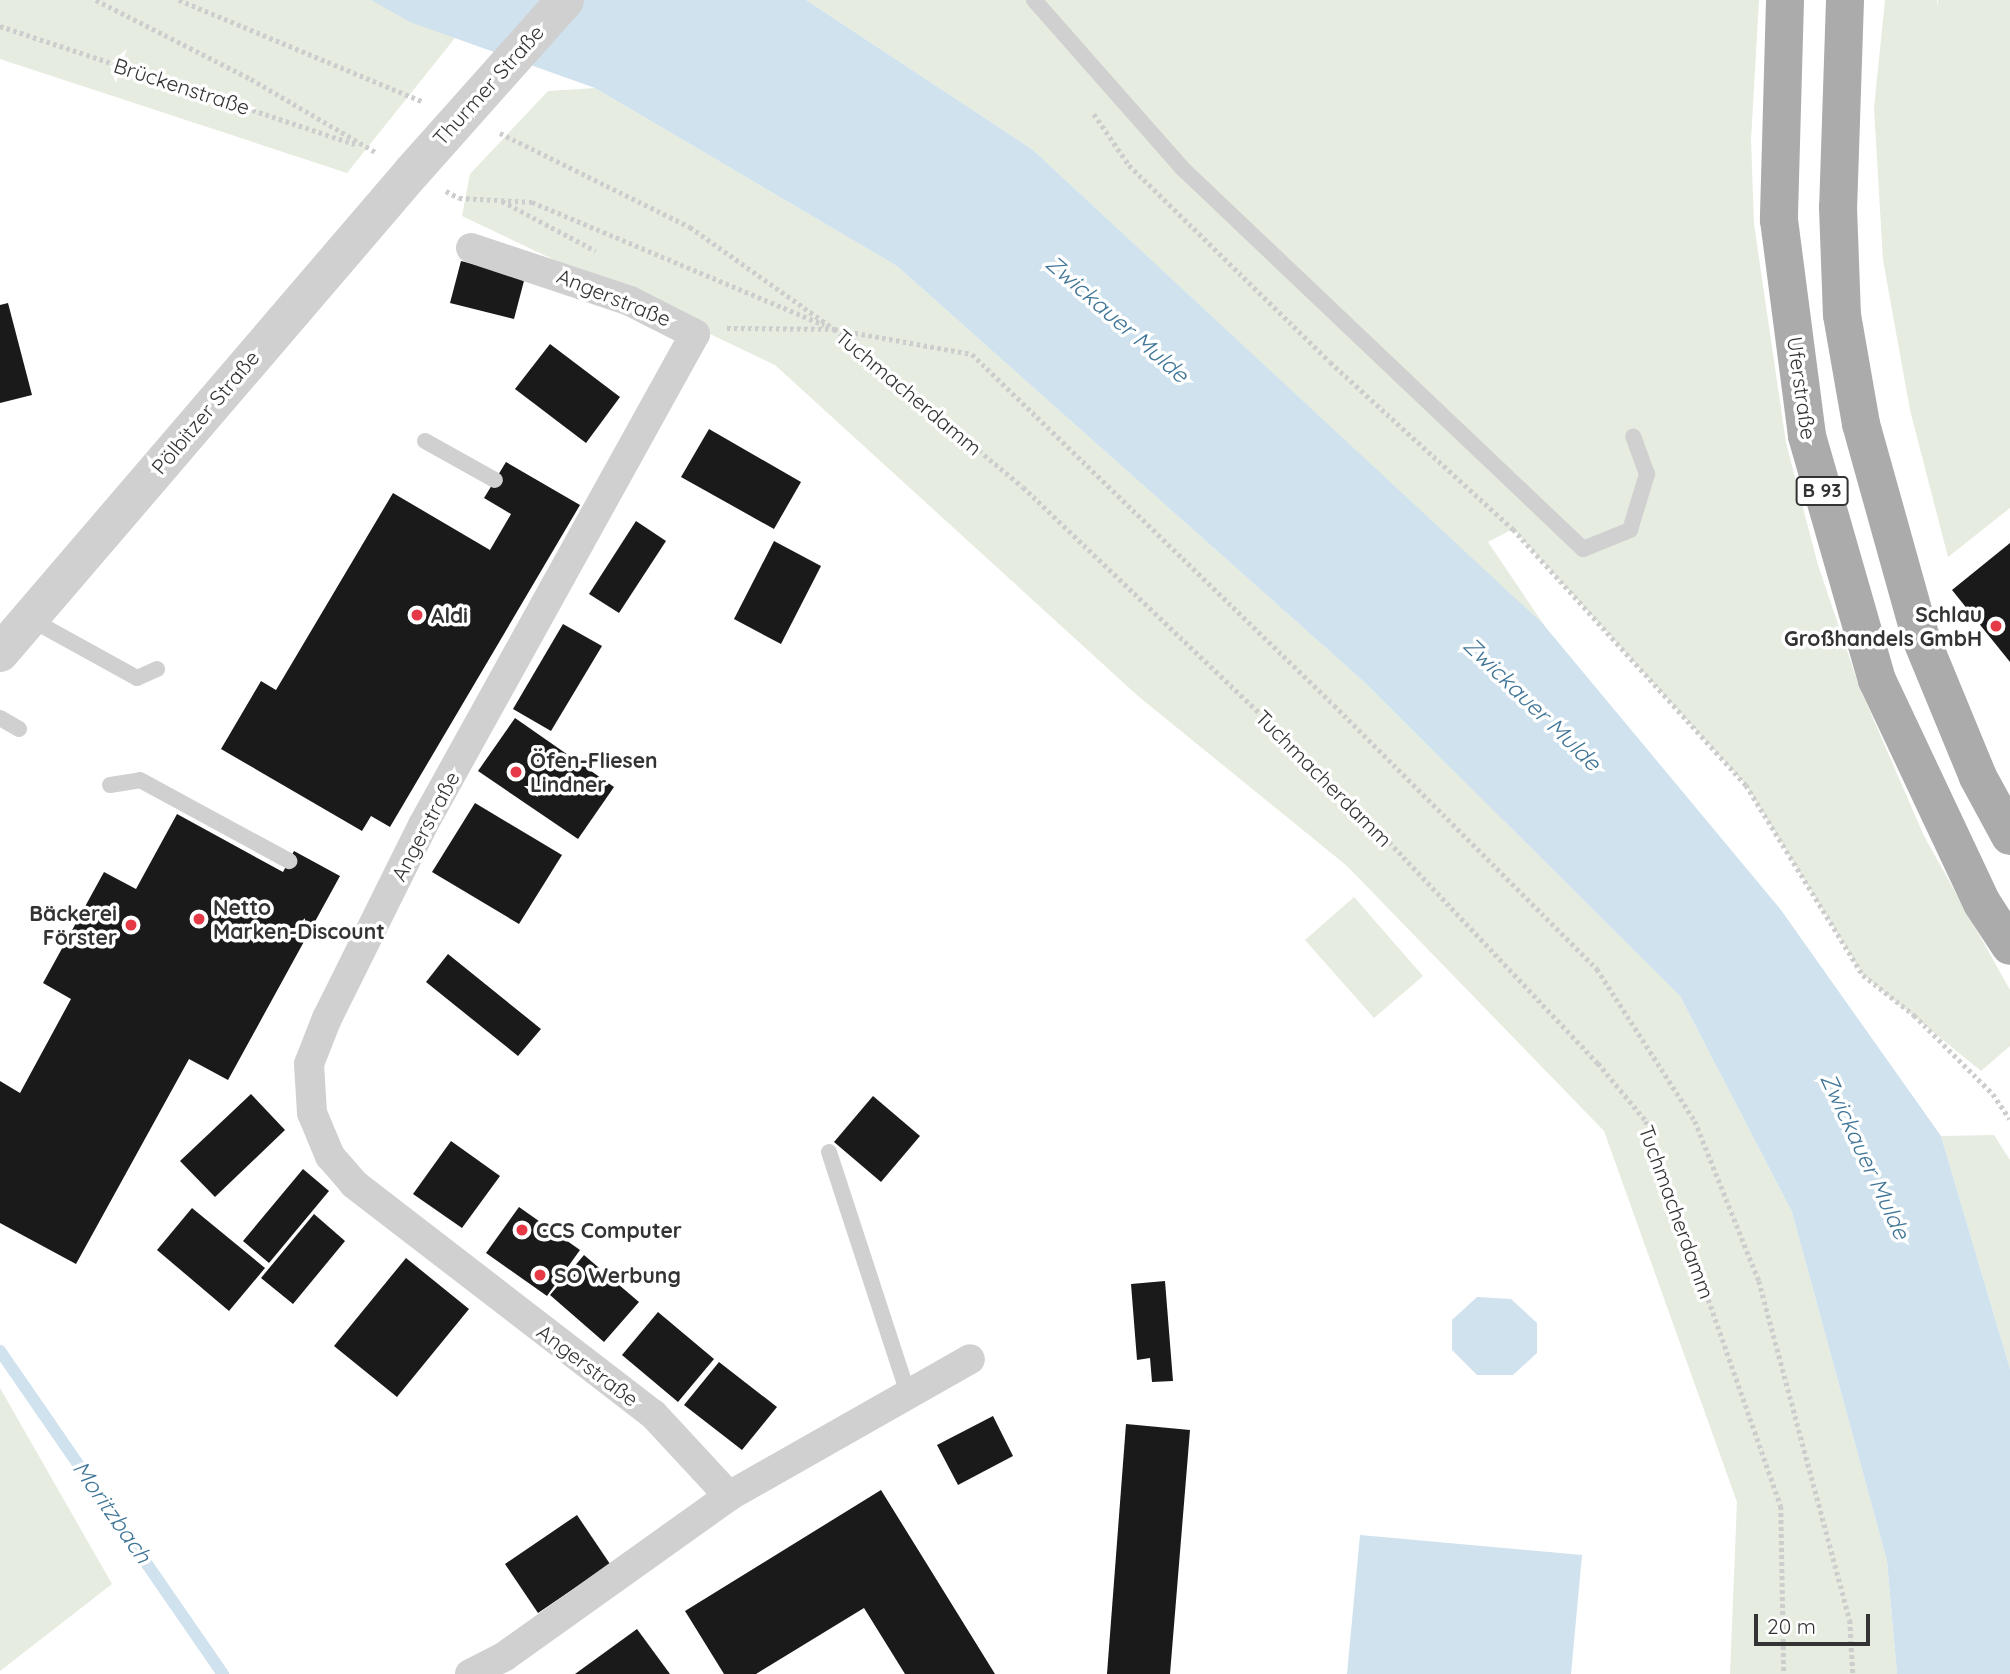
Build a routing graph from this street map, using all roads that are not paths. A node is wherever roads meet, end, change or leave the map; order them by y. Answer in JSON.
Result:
{"nodes":[{"id":1,"x":565,"y":0,"type":"edge"},
{"id":2,"x":1034,"y":0,"type":"edge"},
{"id":3,"x":1785,"y":0,"type":"edge"},
{"id":4,"x":1845,"y":0,"type":"edge"},
{"id":5,"x":412,"y":172,"type":"joint"},
{"id":6,"x":471,"y":248,"type":"dead end"},
{"id":7,"x":1633,"y":436,"type":"dead end"},
{"id":8,"x":425,"y":441,"type":"dead end"},
{"id":9,"x":495,"y":480,"type":"dead end"},
{"id":10,"x":32,"y":620,"type":"junction"},
{"id":11,"x":0,"y":653,"type":"edge"},
{"id":12,"x":157,"y":669,"type":"dead end"},
{"id":13,"x":0,"y":718,"type":"edge"},
{"id":14,"x":19,"y":729,"type":"dead end"},
{"id":15,"x":110,"y":785,"type":"dead end"},
{"id":16,"x":2010,"y":836,"type":"edge"},
{"id":17,"x":289,"y":861,"type":"dead end"},
{"id":18,"x":2010,"y":946,"type":"edge"},
{"id":19,"x":829,"y":1152,"type":"dead end"},
{"id":20,"x":970,"y":1359,"type":"dead end"},
{"id":21,"x":908,"y":1394,"type":"junction"},
{"id":22,"x":729,"y":1496,"type":"junction"},
{"id":23,"x":470,"y":1674,"type":"edge"}],
"edges":[{"from":1,"to":5,"type":"street","name":"Thurmer Straße","bridge":true},
{"from":2,"to":7,"type":"lane"},
{"from":3,"to":18,"type":"main road","name":"Uferstraße","number":"B 93"},
{"from":4,"to":16,"type":"main road","number":"B 93"},
{"from":5,"to":10,"type":"street","name":"Pölbitzer Straße"},
{"from":6,"to":22,"type":"street","name":"Angerstraße"},
{"from":8,"to":9,"type":"lane"},
{"from":10,"to":11,"type":"street","name":"Pölbitzer Straße"},
{"from":10,"to":12,"type":"lane"},
{"from":13,"to":14,"type":"lane"},
{"from":15,"to":17,"type":"lane"},
{"from":19,"to":21,"type":"lane"},
{"from":20,"to":21,"type":"street"},
{"from":21,"to":22,"type":"street"},
{"from":22,"to":23,"type":"street"}]}
